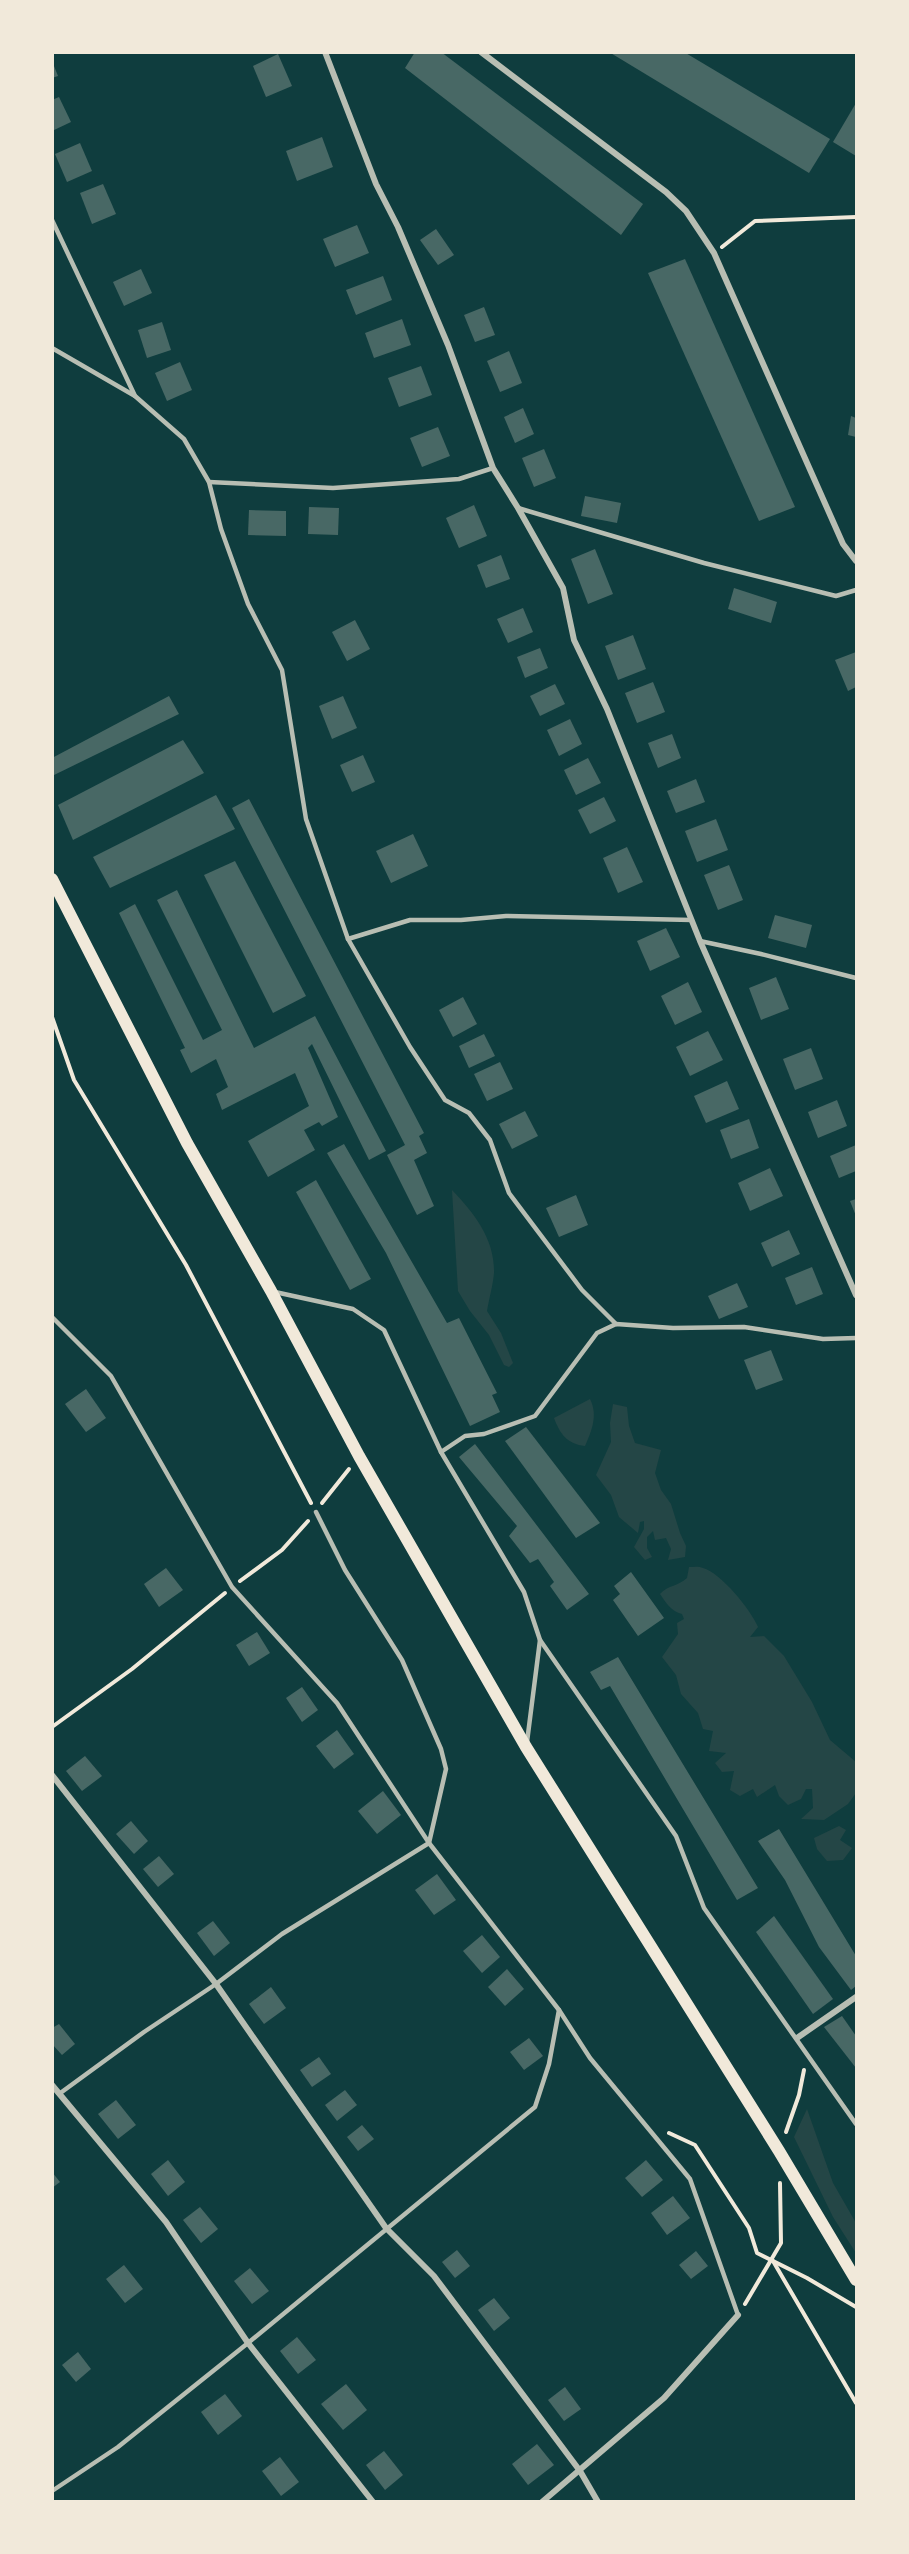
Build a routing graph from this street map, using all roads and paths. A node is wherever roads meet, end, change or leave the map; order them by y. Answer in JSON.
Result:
{"nodes":[{"id":1,"x":325,"y":52,"type":"edge"},
{"id":2,"x":482,"y":52,"type":"edge"},
{"id":3,"x":856,"y":217,"type":"edge"},
{"id":4,"x":52,"y":220,"type":"edge"},
{"id":5,"x":714,"y":253,"type":"junction"},
{"id":6,"x":52,"y":348,"type":"edge"},
{"id":7,"x":135,"y":396,"type":"junction"},
{"id":8,"x":493,"y":468,"type":"junction"},
{"id":9,"x":209,"y":482,"type":"junction"},
{"id":10,"x":518,"y":508,"type":"junction"},
{"id":11,"x":856,"y":561,"type":"edge"},
{"id":12,"x":856,"y":590,"type":"edge"},
{"id":13,"x":52,"y":879,"type":"edge"},
{"id":14,"x":692,"y":920,"type":"junction"},
{"id":15,"x":348,"y":939,"type":"junction"},
{"id":16,"x":700,"y":941,"type":"junction"},
{"id":17,"x":856,"y":978,"type":"edge"},
{"id":18,"x":52,"y":1017,"type":"edge"},
{"id":19,"x":271,"y":1291,"type":"junction"},
{"id":20,"x":856,"y":1295,"type":"edge"},
{"id":21,"x":52,"y":1317,"type":"edge"},
{"id":22,"x":616,"y":1324,"type":"junction"},
{"id":23,"x":856,"y":1338,"type":"edge"},
{"id":24,"x":441,"y":1452,"type":"junction"},
{"id":25,"x":359,"y":1456,"type":"junction"},
{"id":26,"x":316,"y":1512,"type":"junction"},
{"id":27,"x":232,"y":1587,"type":"junction"},
{"id":28,"x":540,"y":1640,"type":"junction"},
{"id":29,"x":52,"y":1727,"type":"edge"},
{"id":30,"x":526,"y":1747,"type":"junction"},
{"id":31,"x":52,"y":1775,"type":"edge"},
{"id":32,"x":429,"y":1843,"type":"junction"},
{"id":33,"x":216,"y":1984,"type":"junction"},
{"id":34,"x":856,"y":1997,"type":"edge"},
{"id":35,"x":559,"y":2010,"type":"junction"},
{"id":36,"x":797,"y":2038,"type":"junction"},
{"id":37,"x":52,"y":2085,"type":"edge"},
{"id":38,"x":59,"y":2094,"type":"junction"},
{"id":39,"x":643,"y":2122,"type":"junction"},
{"id":40,"x":856,"y":2124,"type":"edge"},
{"id":41,"x":386,"y":2228,"type":"junction"},
{"id":42,"x":772,"y":2261,"type":"junction"},
{"id":43,"x":856,"y":2280,"type":"edge"},
{"id":44,"x":856,"y":2307,"type":"edge"},
{"id":45,"x":738,"y":2315,"type":"joint"},
{"id":46,"x":248,"y":2343,"type":"junction"},
{"id":47,"x":856,"y":2403,"type":"edge"},
{"id":48,"x":580,"y":2471,"type":"junction"},
{"id":49,"x":52,"y":2490,"type":"edge"},
{"id":50,"x":373,"y":2502,"type":"edge"},
{"id":51,"x":542,"y":2502,"type":"edge"},
{"id":52,"x":598,"y":2502,"type":"edge"}],
"edges":[{"from":1,"to":8,"type":"street"},
{"from":2,"to":5,"type":"street"},
{"from":3,"to":5,"type":"path"},
{"from":4,"to":7,"type":"lane"},
{"from":5,"to":11,"type":"street"},
{"from":6,"to":7,"type":"lane"},
{"from":7,"to":9,"type":"lane"},
{"from":8,"to":9,"type":"lane"},
{"from":8,"to":10,"type":"street"},
{"from":9,"to":15,"type":"lane"},
{"from":10,"to":12,"type":"lane"},
{"from":10,"to":14,"type":"street"},
{"from":13,"to":19,"type":"main road"},
{"from":14,"to":15,"type":"lane"},
{"from":14,"to":16,"type":"street"},
{"from":15,"to":22,"type":"lane"},
{"from":16,"to":17,"type":"lane"},
{"from":16,"to":20,"type":"street"},
{"from":18,"to":26,"type":"path"},
{"from":19,"to":24,"type":"lane"},
{"from":19,"to":25,"type":"main road"},
{"from":21,"to":27,"type":"lane"},
{"from":22,"to":23,"type":"lane"},
{"from":22,"to":24,"type":"lane"},
{"from":24,"to":28,"type":"lane"},
{"from":25,"to":26,"type":"path"},
{"from":25,"to":30,"type":"main road"},
{"from":26,"to":27,"type":"path"},
{"from":26,"to":32,"type":"lane"},
{"from":27,"to":29,"type":"path"},
{"from":27,"to":32,"type":"lane"},
{"from":28,"to":30,"type":"lane"},
{"from":28,"to":36,"type":"lane"},
{"from":30,"to":43,"type":"main road"},
{"from":31,"to":33,"type":"street"},
{"from":32,"to":33,"type":"lane"},
{"from":32,"to":35,"type":"lane"},
{"from":33,"to":38,"type":"lane"},
{"from":33,"to":41,"type":"street"},
{"from":34,"to":36,"type":"street"},
{"from":35,"to":39,"type":"lane"},
{"from":35,"to":41,"type":"lane"},
{"from":36,"to":40,"type":"lane"},
{"from":37,"to":38,"type":"street"},
{"from":38,"to":46,"type":"street"},
{"from":39,"to":42,"type":"path"},
{"from":39,"to":45,"type":"lane"},
{"from":41,"to":46,"type":"lane"},
{"from":41,"to":48,"type":"street"},
{"from":42,"to":44,"type":"path"},
{"from":42,"to":47,"type":"path"},
{"from":45,"to":48,"type":"street"},
{"from":46,"to":49,"type":"lane"},
{"from":46,"to":50,"type":"street"},
{"from":48,"to":51,"type":"street"},
{"from":48,"to":52,"type":"street"}]}
